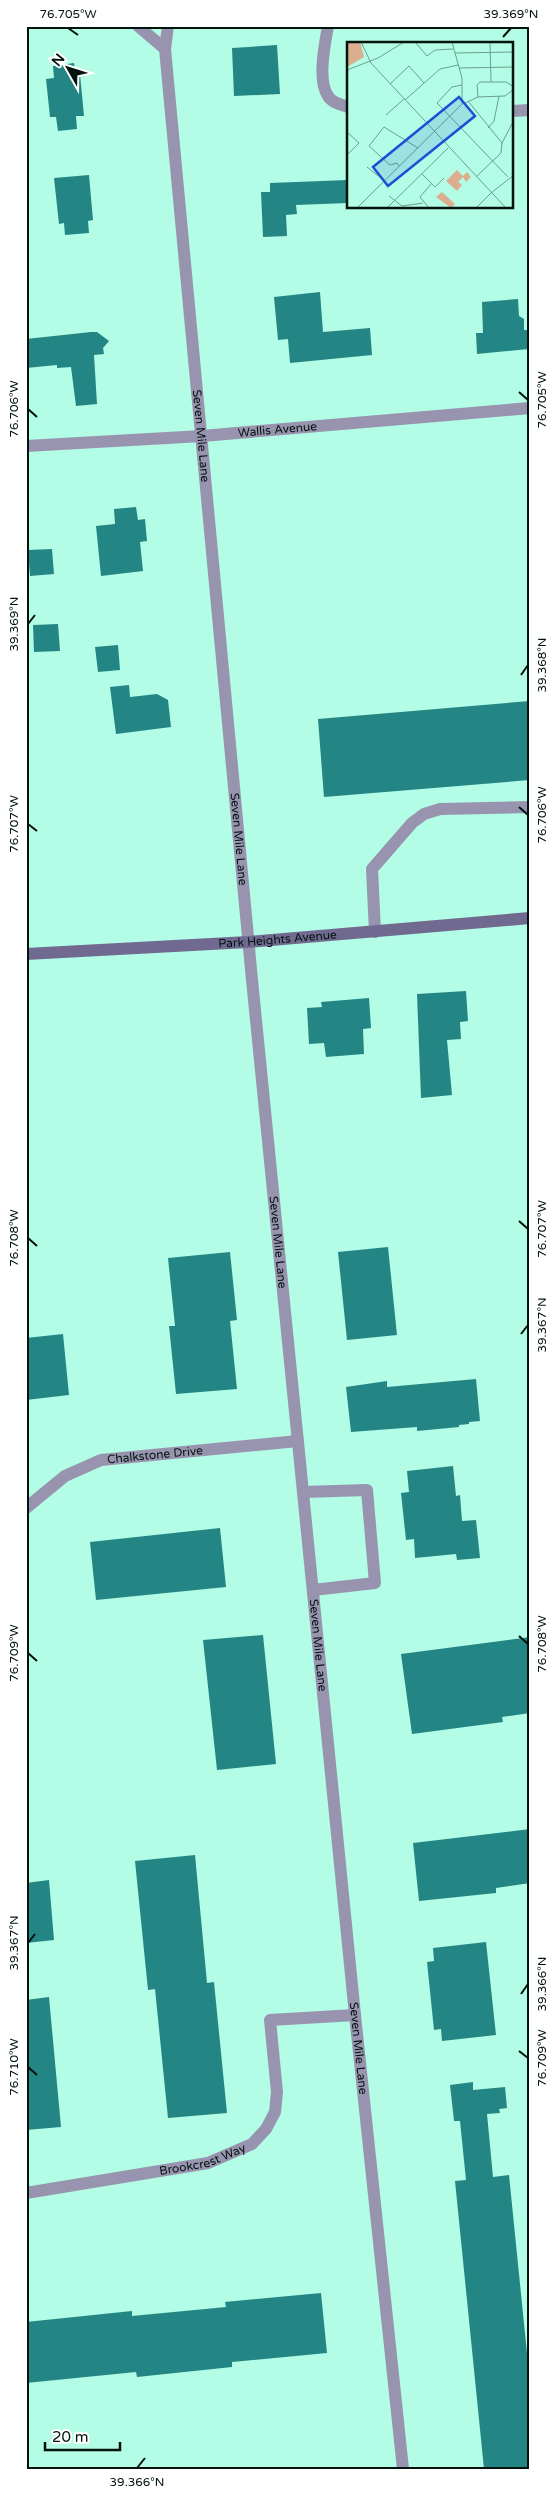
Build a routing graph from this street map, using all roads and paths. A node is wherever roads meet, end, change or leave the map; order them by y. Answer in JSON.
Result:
{"nodes":[{"id":1,"x":138,"y":26,"type":"edge"},
{"id":2,"x":168,"y":26,"type":"edge"},
{"id":3,"x":328,"y":26,"type":"edge"},
{"id":4,"x":165,"y":49,"type":"junction"},
{"id":5,"x":347,"y":108,"type":"edge"},
{"id":6,"x":530,"y":110,"type":"edge"},
{"id":7,"x":514,"y":111,"type":"edge"},
{"id":8,"x":530,"y":408,"type":"edge"},
{"id":9,"x":202,"y":436,"type":"junction"},
{"id":10,"x":26,"y":446,"type":"edge"},
{"id":11,"x":530,"y":807,"type":"edge"},
{"id":12,"x":530,"y":918,"type":"edge"},
{"id":13,"x":375,"y":932,"type":"junction"},
{"id":14,"x":248,"y":942,"type":"junction"},
{"id":15,"x":26,"y":954,"type":"edge"},
{"id":16,"x":298,"y":1441,"type":"junction"},
{"id":17,"x":303,"y":1492,"type":"junction"},
{"id":18,"x":26,"y":1508,"type":"edge"},
{"id":19,"x":312,"y":1590,"type":"junction"},
{"id":20,"x":354,"y":2015,"type":"junction"},
{"id":21,"x":26,"y":2193,"type":"edge"},
{"id":22,"x":403,"y":2469,"type":"edge"}],
"edges":[{"from":1,"to":4,"type":"street"},
{"from":2,"to":4,"type":"street","name":"Seven Mile Lane"},
{"from":3,"to":5,"type":"street"},
{"from":4,"to":9,"type":"street","name":"Seven Mile Lane"},
{"from":6,"to":7,"type":"street"},
{"from":8,"to":9,"type":"street","name":"Wallis Avenue"},
{"from":9,"to":10,"type":"street","name":"Wallis Avenue"},
{"from":9,"to":14,"type":"street","name":"Seven Mile Lane"},
{"from":11,"to":13,"type":"street"},
{"from":12,"to":13,"type":"main road","name":"Park Heights Avenue"},
{"from":13,"to":14,"type":"main road","name":"Park Heights Avenue"},
{"from":14,"to":15,"type":"main road","name":"Park Heights Avenue"},
{"from":14,"to":16,"type":"street","name":"Seven Mile Lane"},
{"from":16,"to":17,"type":"street","name":"Seven Mile Lane"},
{"from":16,"to":18,"type":"street","name":"Chalkstone Drive"},
{"from":17,"to":19,"type":"street","name":"Seven Mile Lane"},
{"from":17,"to":19,"type":"street"},
{"from":19,"to":20,"type":"street","name":"Seven Mile Lane"},
{"from":20,"to":21,"type":"street","name":"Brookcrest Way"},
{"from":20,"to":22,"type":"street","name":"Seven Mile Lane"}]}
